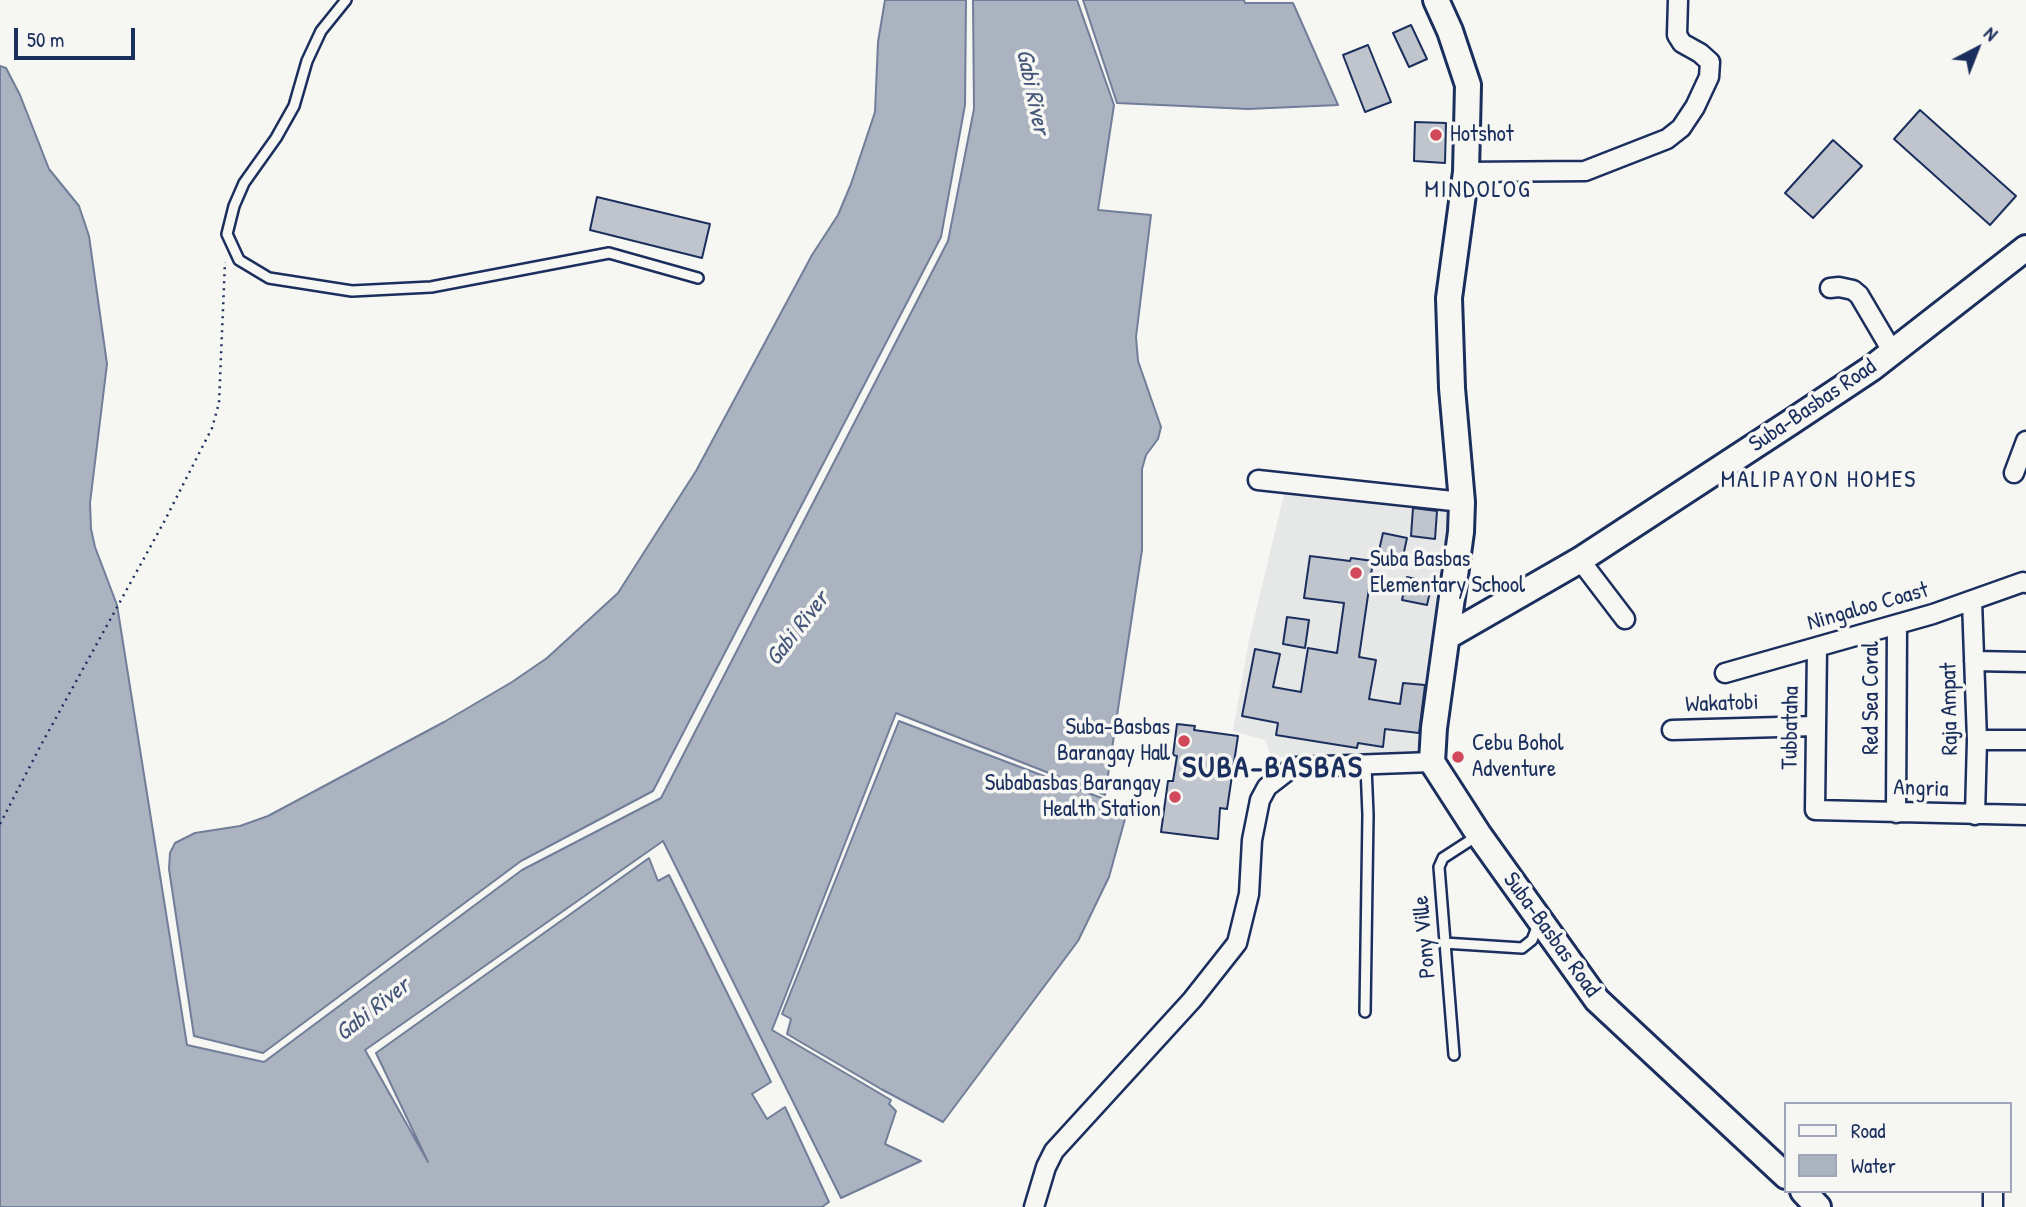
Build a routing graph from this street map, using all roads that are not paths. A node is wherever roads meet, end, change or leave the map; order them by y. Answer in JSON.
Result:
{"nodes":[{"id":1,"x":346,"y":0,"type":"edge"},
{"id":2,"x":1436,"y":0,"type":"edge"},
{"id":3,"x":1678,"y":0,"type":"edge"},
{"id":4,"x":1466,"y":172,"type":"junction"},
{"id":5,"x":2026,"y":248,"type":"edge"},
{"id":6,"x":698,"y":278,"type":"dead end"},
{"id":7,"x":1830,"y":288,"type":"dead end"},
{"id":8,"x":1892,"y":351,"type":"junction"},
{"id":9,"x":2026,"y":441,"type":"edge"},
{"id":10,"x":2014,"y":473,"type":"dead end"},
{"id":11,"x":1258,"y":480,"type":"dead end"},
{"id":12,"x":1462,"y":502,"type":"junction"},
{"id":13,"x":1580,"y":560,"type":"junction"},
{"id":14,"x":2024,"y":582,"type":"edge"},
{"id":15,"x":1972,"y":601,"type":"junction"},
{"id":16,"x":1625,"y":619,"type":"dead end"},
{"id":17,"x":1897,"y":625,"type":"junction"},
{"id":18,"x":1448,"y":636,"type":"junction"},
{"id":19,"x":1817,"y":647,"type":"junction"},
{"id":20,"x":1974,"y":661,"type":"junction"},
{"id":21,"x":2026,"y":662,"type":"edge"},
{"id":22,"x":1725,"y":673,"type":"dead end"},
{"id":23,"x":1815,"y":726,"type":"junction"},
{"id":24,"x":1672,"y":730,"type":"dead end"},
{"id":25,"x":1977,"y":740,"type":"junction"},
{"id":26,"x":2026,"y":740,"type":"edge"},
{"id":27,"x":1433,"y":762,"type":"junction"},
{"id":28,"x":1366,"y":766,"type":"junction"},
{"id":29,"x":1815,"y":810,"type":"joint"},
{"id":30,"x":1896,"y":813,"type":"junction"},
{"id":31,"x":1975,"y":815,"type":"junction"},
{"id":32,"x":2026,"y":815,"type":"edge"},
{"id":33,"x":1479,"y":835,"type":"junction"},
{"id":34,"x":1540,"y":921,"type":"junction"},
{"id":35,"x":1444,"y":943,"type":"junction"},
{"id":36,"x":1365,"y":1012,"type":"dead end"},
{"id":37,"x":1454,"y":1055,"type":"dead end"},
{"id":38,"x":1784,"y":1174,"type":"edge"},
{"id":39,"x":1804,"y":1193,"type":"edge"},
{"id":40,"x":1034,"y":1207,"type":"edge"},
{"id":41,"x":1818,"y":1207,"type":"edge"}],
"edges":[{"from":1,"to":6,"type":"lane"},
{"from":2,"to":4,"type":"street"},
{"from":3,"to":4,"type":"street"},
{"from":4,"to":12,"type":"street"},
{"from":5,"to":8,"type":"street","name":"Suba-Basbas Road"},
{"from":7,"to":8,"type":"street"},
{"from":8,"to":13,"type":"street","name":"Suba-Basbas Road"},
{"from":9,"to":10,"type":"street"},
{"from":11,"to":12,"type":"street"},
{"from":12,"to":18,"type":"street"},
{"from":13,"to":16,"type":"street"},
{"from":13,"to":18,"type":"street","name":"Suba-Basbas Road"},
{"from":14,"to":15,"type":"street","name":"Ningaloo Coast"},
{"from":15,"to":17,"type":"street","name":"Ningaloo Coast"},
{"from":15,"to":20,"type":"street","name":"Raja Ampat"},
{"from":17,"to":19,"type":"street","name":"Ningaloo Coast"},
{"from":17,"to":30,"type":"street","name":"Red Sea Coral"},
{"from":18,"to":27,"type":"street"},
{"from":19,"to":22,"type":"street","name":"Ningaloo Coast"},
{"from":19,"to":23,"type":"street","name":"Tubbataha"},
{"from":20,"to":21,"type":"street"},
{"from":20,"to":25,"type":"street","name":"Raja Ampat"},
{"from":23,"to":24,"type":"street","name":"Wakatobi"},
{"from":23,"to":29,"type":"street","name":"Tubbataha"},
{"from":25,"to":26,"type":"street"},
{"from":25,"to":31,"type":"street","name":"Raja Ampat"},
{"from":27,"to":28,"type":"street"},
{"from":27,"to":33,"type":"street","name":"Suba-Basbas Road"},
{"from":28,"to":36,"type":"lane"},
{"from":28,"to":40,"type":"street"},
{"from":29,"to":30,"type":"street","name":"Angria"},
{"from":30,"to":31,"type":"street","name":"Angria"},
{"from":31,"to":32,"type":"street","name":"Angria"},
{"from":33,"to":34,"type":"street","name":"Suba-Basbas Road"},
{"from":33,"to":35,"type":"lane","name":"Pony Ville"},
{"from":34,"to":35,"type":"lane"},
{"from":34,"to":38,"type":"street","name":"Suba-Basbas Road"},
{"from":35,"to":37,"type":"lane","name":"Pony Ville"},
{"from":39,"to":41,"type":"street"}]}
